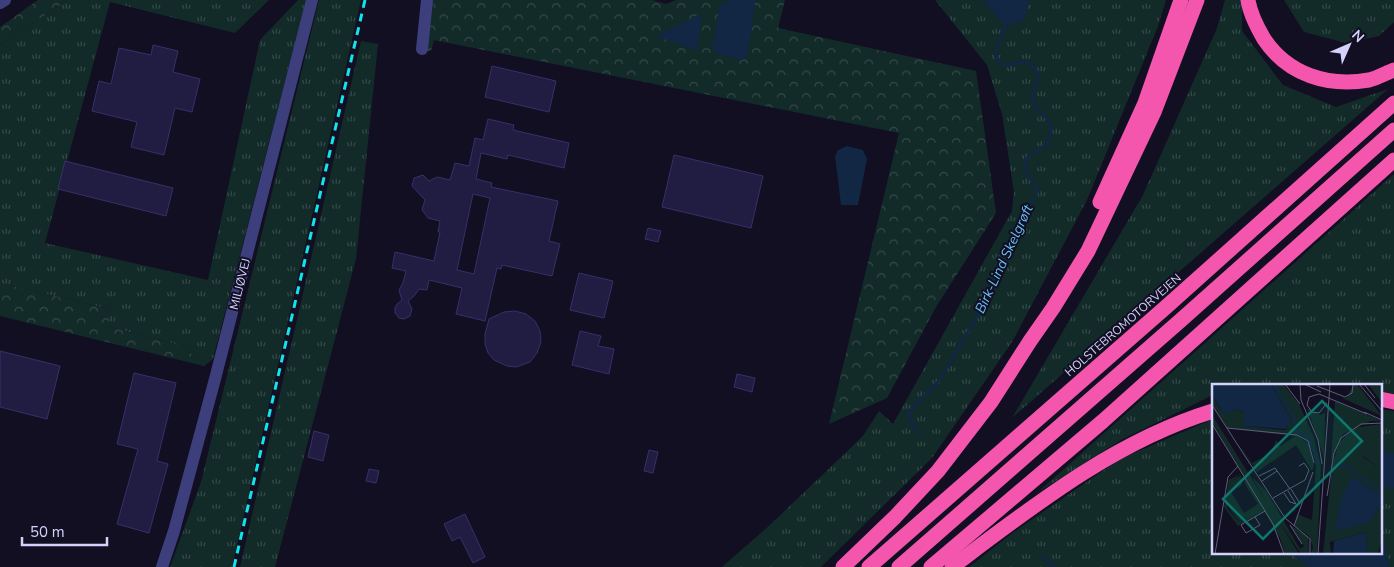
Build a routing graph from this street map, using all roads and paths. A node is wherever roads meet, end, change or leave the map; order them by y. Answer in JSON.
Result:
{"nodes":[{"id":1,"x":5,"y":0,"type":"edge"},
{"id":2,"x":312,"y":0,"type":"edge"},
{"id":3,"x":426,"y":0,"type":"edge"},
{"id":4,"x":1181,"y":0,"type":"edge"},
{"id":5,"x":1198,"y":0,"type":"edge"},
{"id":6,"x":1248,"y":0,"type":"edge"},
{"id":7,"x":0,"y":3,"type":"edge"},
{"id":8,"x":422,"y":49,"type":"dead end"},
{"id":9,"x":1394,"y":70,"type":"edge"},
{"id":10,"x":1394,"y":102,"type":"edge"},
{"id":11,"x":1394,"y":130,"type":"edge"},
{"id":12,"x":1394,"y":160,"type":"edge"},
{"id":13,"x":1030,"y":341,"type":"junction"},
{"id":14,"x":1212,"y":411,"type":"edge"},
{"id":15,"x":162,"y":567,"type":"edge"},
{"id":16,"x":843,"y":567,"type":"edge"},
{"id":17,"x":869,"y":567,"type":"edge"},
{"id":18,"x":899,"y":567,"type":"edge"},
{"id":19,"x":931,"y":567,"type":"edge"},
{"id":20,"x":952,"y":567,"type":"edge"}],
"edges":[{"from":1,"to":7,"type":"street"},
{"from":2,"to":15,"type":"street","name":"MILJØVEJ"},
{"from":3,"to":8,"type":"street"},
{"from":4,"to":13,"type":"highway"},
{"from":5,"to":13,"type":"highway"},
{"from":6,"to":9,"type":"highway"},
{"from":10,"to":17,"type":"highway","name":"HOLSTEBROMOTORVEJEN"},
{"from":11,"to":18,"type":"highway"},
{"from":12,"to":19,"type":"highway"},
{"from":13,"to":16,"type":"highway"},
{"from":14,"to":20,"type":"highway"}]}
